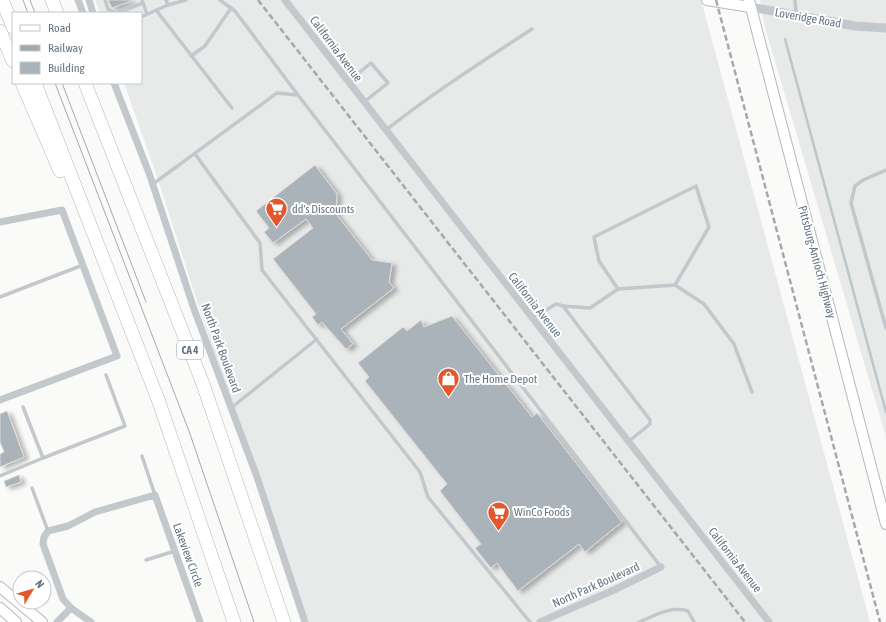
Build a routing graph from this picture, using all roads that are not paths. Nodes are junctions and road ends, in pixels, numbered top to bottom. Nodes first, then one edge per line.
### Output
1 (2, 0) edge
2 (52, 0) edge
3 (78, 0) edge
4 (89, 0) edge
5 (105, 0) edge
6 (166, 0) edge
7 (186, 0) edge
8 (220, 0) edge
9 (285, 0) edge
10 (707, 0) edge
11 (794, 0) edge
12 (143, 1) edge
13 (749, 4) edge
14 (168, 5) junction
15 (231, 8) junction
16 (156, 10) junction
17 (57, 12) edge
18 (83, 12) edge
19 (93, 12) edge
20 (114, 12) edge
21 (118, 12) edge
22 (147, 14) junction
23 (796, 15) junction
24 (142, 16) edge
25 (12, 25) edge
26 (886, 28) edge
27 (532, 29) dead end
28 (0, 31) edge
29 (191, 56) junction
30 (12, 59) edge
31 (348, 82) junction
32 (22, 84) edge
33 (35, 84) edge
34 (85, 84) edge
35 (114, 84) edge
36 (298, 95) junction
37 (364, 102) junction
38 (232, 108) dead end
39 (385, 131) junction
40 (195, 154) junction
41 (886, 170) edge
42 (153, 184) junction
43 (87, 216) junction
44 (0, 222) edge
45 (83, 265) junction
46 (675, 284) junction
47 (618, 289) junction
48 (0, 297) edge
49 (563, 306) junction
50 (532, 318) junction
51 (886, 328) edge
52 (317, 339) junction
53 (106, 375) dead end
54 (752, 392) dead end
55 (0, 400) edge
56 (23, 407) dead end
57 (231, 408) junction
58 (628, 442) junction
59 (142, 456) dead end
60 (43, 458) junction
61 (0, 476) edge
62 (32, 488) dead end
63 (155, 495) junction
64 (886, 524) edge
65 (48, 531) junction
66 (175, 551) junction
67 (146, 560) dead end
68 (661, 567) joint
69 (0, 587) edge
70 (0, 608) edge
71 (71, 608) junction
72 (16, 622) edge
73 (42, 622) edge
74 (57, 622) edge
75 (91, 622) edge
76 (200, 622) edge
77 (234, 622) edge
78 (284, 622) edge
79 (305, 622) edge
80 (530, 622) edge
81 (540, 622) edge
82 (639, 622) edge
83 (694, 622) edge
84 (769, 622) edge

1 - 25 highway
2 - 17 highway
3 - 18 street
4 - 19 street
5 - 20 lane
6 - 14 lane
7 - 14 lane
8 - 15 lane
9 - 31 street, California Avenue
10 - 13 main road, Loveridge Road
11 - 23 lane
12 - 21 lane
12 - 22 lane
13 - 23 street, Loveridge Road
13 - 64 main road, Pittsburg-Antioch Highway
14 - 16 lane
15 - 29 lane
15 - 36 lane
16 - 22 lane
16 - 29 lane
22 - 24 lane
23 - 26 street, Loveridge Road
27 - 39 lane
28 - 30 highway
29 - 38 lane
31 - 37 street, California Avenue
31 - 37 lane
32 - 43 highway
33 - 43 highway
34 - 78 highway, CA 4
35 - 42 street, North Park Boulevard
36 - 40 lane
36 - 68 lane
37 - 39 street, California Avenue
39 - 50 street, California Avenue
40 - 42 lane
40 - 52 lane
41 - 51 lane
42 - 57 street, North Park Boulevard
43 - 77 highway
44 - 45 street
45 - 48 lane
45 - 55 street
46 - 47 lane
46 - 47 lane
46 - 54 lane
47 - 49 lane
49 - 50 lane
49 - 58 lane
50 - 58 street, California Avenue
52 - 57 lane
52 - 80 lane
53 - 60 lane
56 - 60 lane
57 - 79 street, North Park Boulevard
58 - 84 street, California Avenue
59 - 63 lane, Lakeview Circle
60 - 61 lane
62 - 65 lane
63 - 65 street
63 - 66 street, Lakeview Circle
65 - 71 street
66 - 67 lane
66 - 76 street, Lakeview Circle
68 - 81 street, North Park Boulevard
69 - 73 main road
70 - 72 main road
71 - 74 street
71 - 75 street
82 - 83 lane

